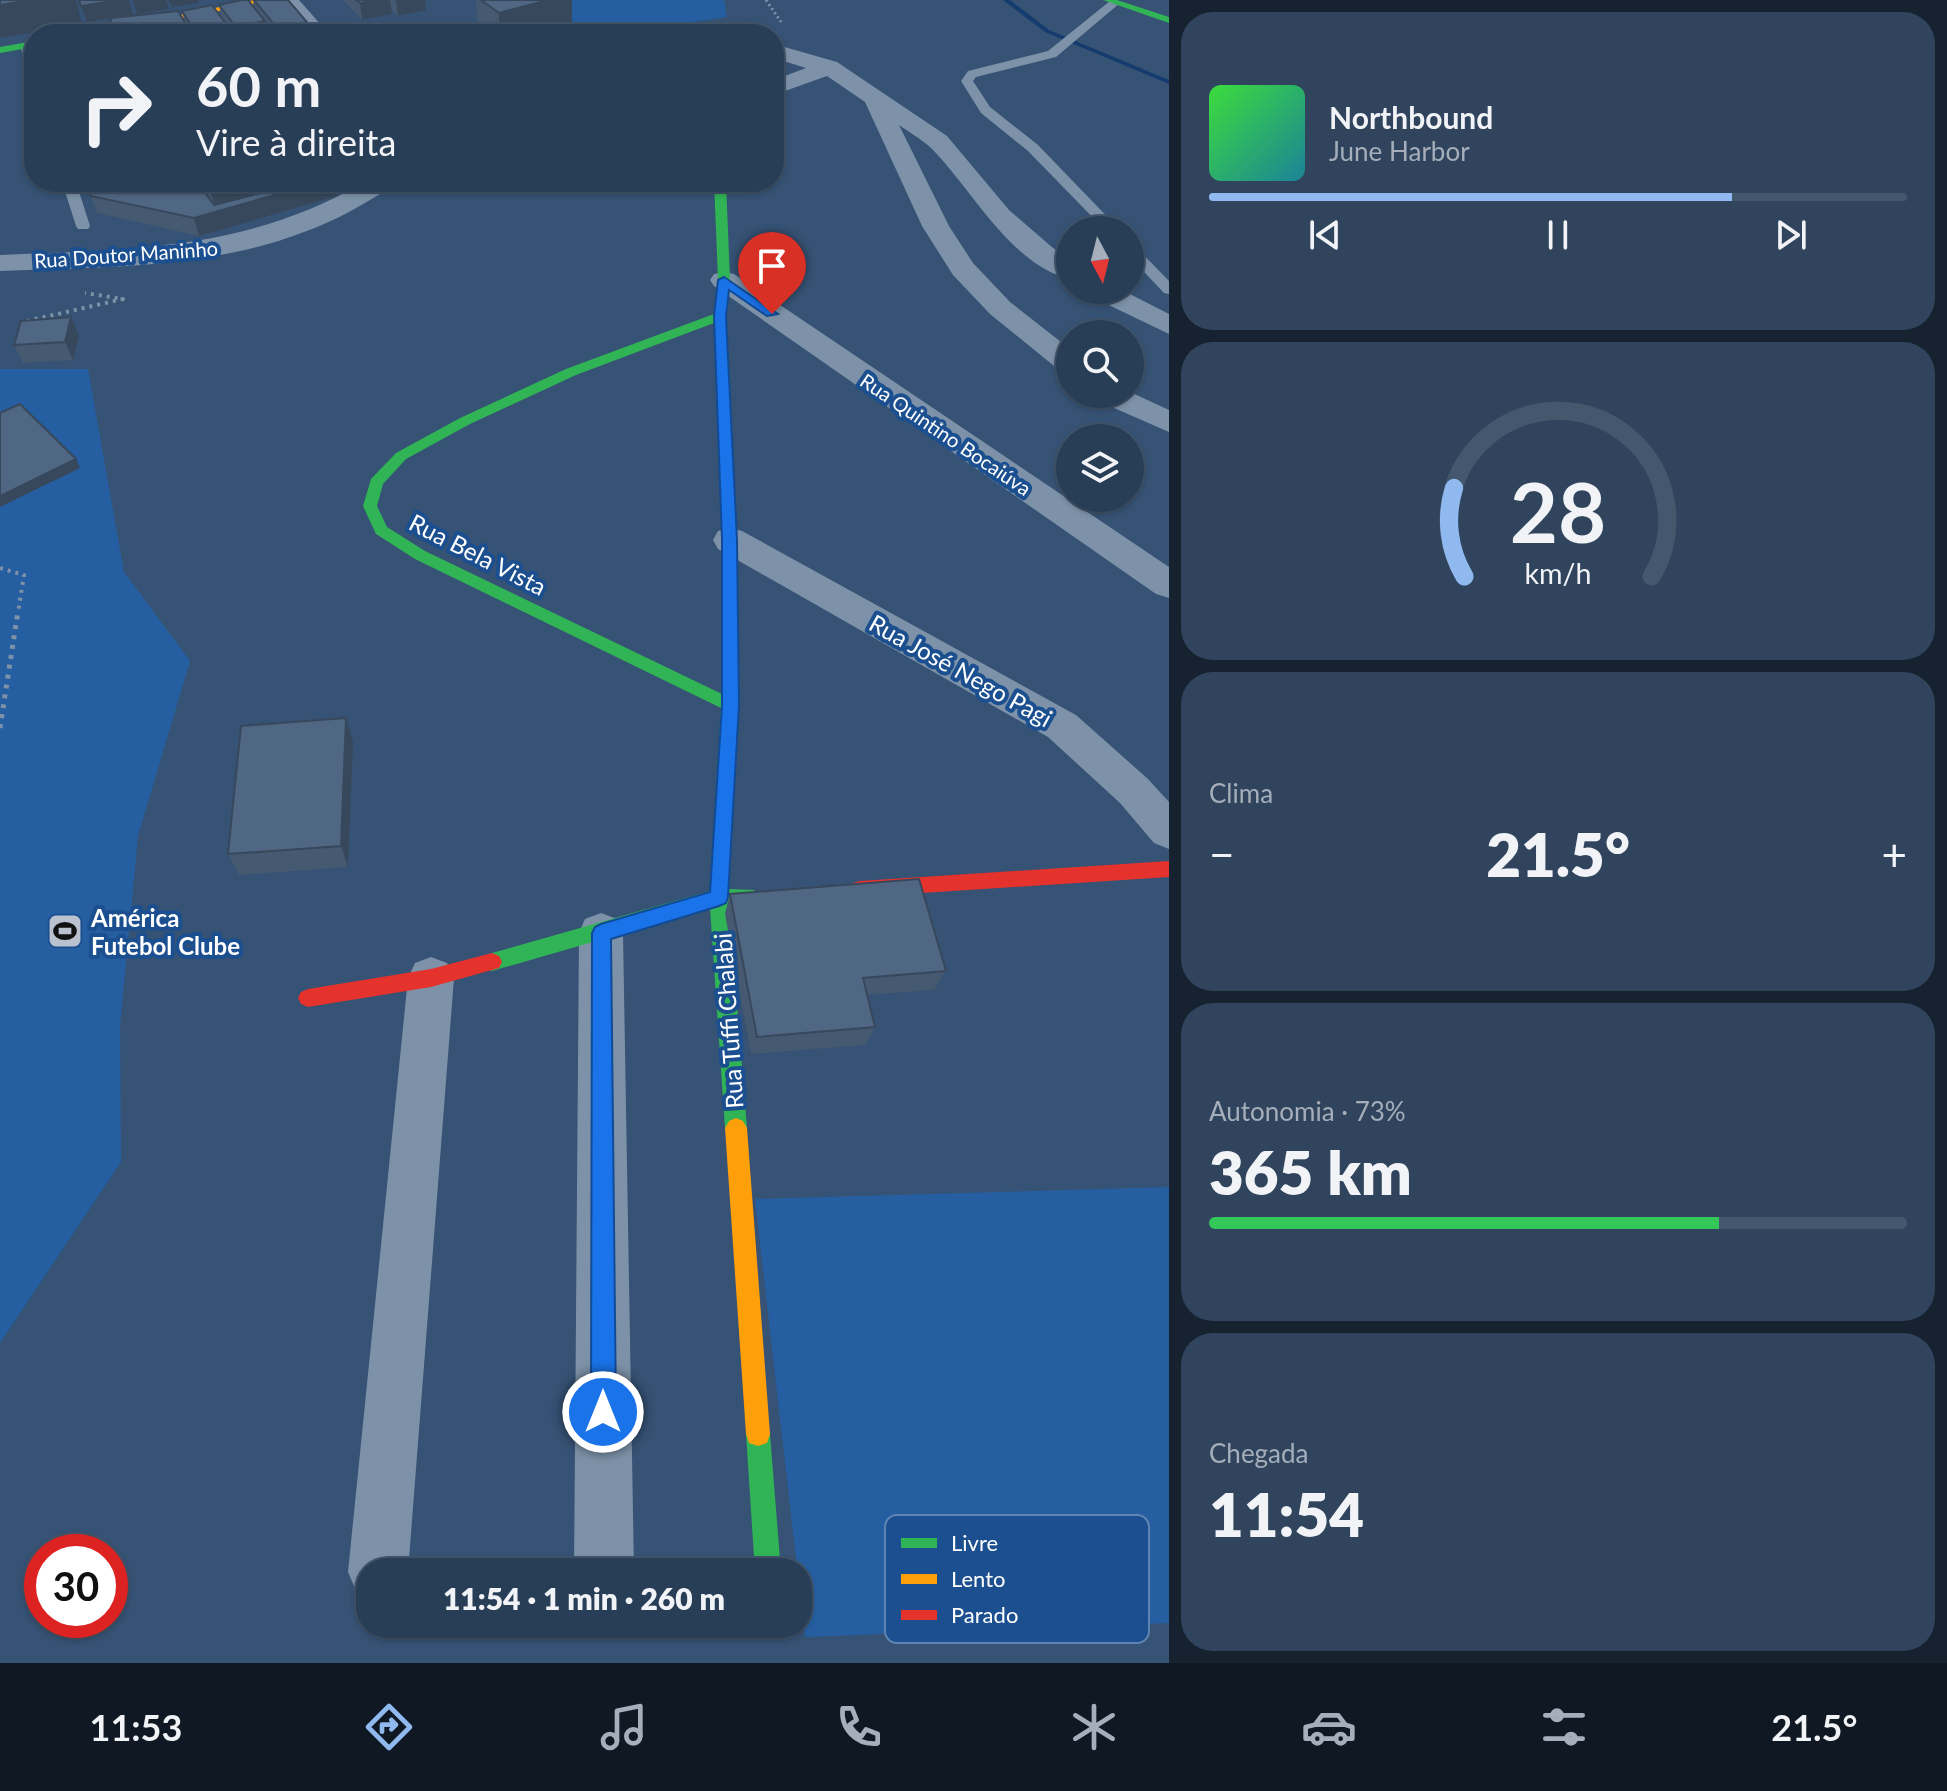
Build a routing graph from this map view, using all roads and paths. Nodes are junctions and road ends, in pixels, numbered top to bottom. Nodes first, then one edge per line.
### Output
1 (270, 0) edge
2 (293, 0) edge
3 (1111, 2) edge
4 (1169, 20) edge
5 (142, 24) edge
6 (314, 24) edge
7 (24, 46) edge
8 (0, 50) edge
9 (784, 54) edge
10 (829, 67) junction
11 (784, 84) edge
12 (876, 98) junction
13 (72, 192) edge
14 (368, 192) edge
15 (720, 192) edge
16 (1100, 216) edge
17 (83, 226) dead end
18 (1056, 262) edge
19 (0, 263) edge
20 (1144, 264) edge
21 (724, 280) junction
22 (1169, 290) edge
23 (84, 293) dead end
24 (1128, 304) edge
25 (720, 316) junction
26 (23, 322) edge
27 (1169, 325) edge
28 (1056, 353) edge
29 (1139, 408) edge
30 (1169, 422) edge
31 (730, 540) junction
32 (0, 568) edge
33 (1169, 585) edge
34 (730, 705) junction
35 (0, 728) edge
36 (1169, 831) edge
37 (1169, 869) edge
38 (843, 890) edge
39 (766, 895) edge
40 (719, 897) junction
41 (601, 933) junction
42 (431, 978) junction
43 (308, 998) dead end
44 (379, 1558) edge
45 (604, 1558) edge
46 (767, 1558) edge

1 - 5 street
2 - 6 lane
3 - 4 street
3 - 16 lane
7 - 8 street
9 - 10 street
10 - 11 street
10 - 12 street
12 - 18 street
12 - 28 street
13 - 17 lane
14 - 19 street, Rua Doutor Maninho
15 - 21 street, Rua Tuffi Chalabi
20 - 22 lane
21 - 25 street, Rua Tuffi Chalabi
21 - 33 street, Rua Quintino Bocaiúva
23 - 26 path
24 - 27 street
25 - 31 street, Rua Tuffi Chalabi
25 - 34 street, Rua Bela Vista
29 - 30 street
31 - 34 street, Rua Tuffi Chalabi
31 - 36 street, Rua José Nego Pagi
32 - 35 path
34 - 40 street, Rua Tuffi Chalabi
37 - 38 street
39 - 40 street
40 - 41 street
40 - 46 street, Rua Tuffi Chalabi
41 - 42 street
41 - 45 street
42 - 43 street
42 - 44 street

